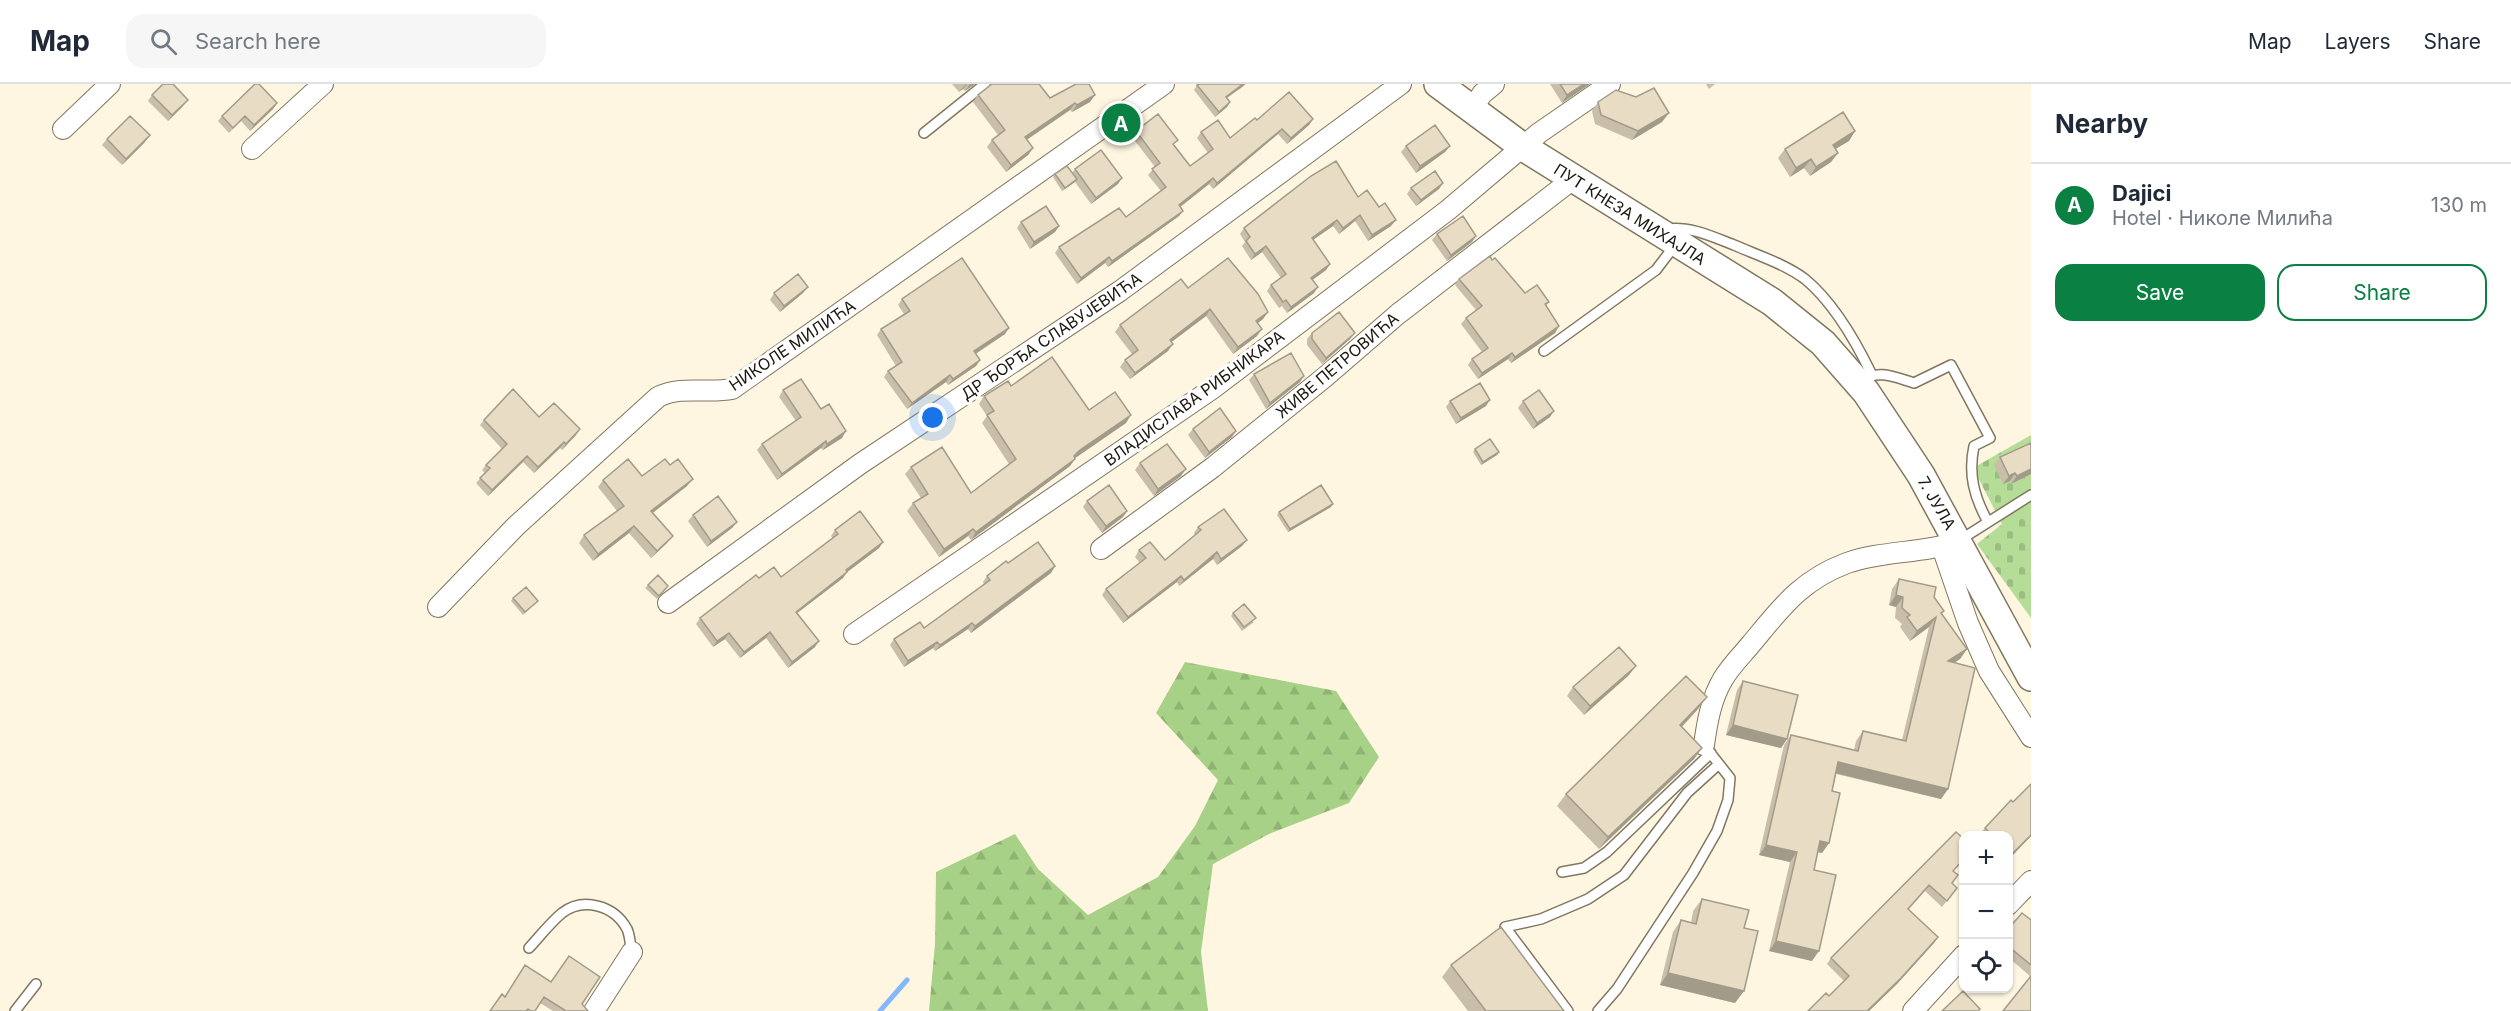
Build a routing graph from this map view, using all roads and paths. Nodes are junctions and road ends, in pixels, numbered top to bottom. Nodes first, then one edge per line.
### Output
1 (110, 84) edge
2 (323, 84) edge
3 (985, 84) edge
4 (1164, 84) edge
5 (1401, 84) edge
6 (1438, 84) edge
7 (1494, 84) edge
8 (1610, 84) edge
9 (1472, 109) junction
10 (63, 129) dead end
11 (924, 133) dead end
12 (1523, 147) junction
13 (252, 149) dead end
14 (1573, 179) junction
15 (1669, 239) junction
16 (1823, 343) joint
17 (1544, 351) dead end
18 (1864, 378) junction
19 (2031, 495) edge
20 (1988, 522) junction
21 (1950, 544) junction
22 (1101, 549) dead end
23 (668, 603) dead end
24 (438, 607) dead end
25 (854, 634) dead end
26 (2031, 677) edge
27 (2031, 737) edge
28 (1707, 749) junction
29 (1719, 764) junction
30 (1562, 872) dead end
31 (529, 948) dead end
32 (632, 952) joint
33 (1959, 960) edge
34 (36, 984) dead end
35 (15, 1011) edge
36 (594, 1011) edge
37 (1568, 1011) edge
38 (1598, 1011) edge
39 (1913, 1011) edge

1 - 10 street
2 - 13 street
3 - 11 lane
4 - 24 street, НИКОЛЕ МИЛИЋА
5 - 23 street, ДР ЂОРЂА СЛАВУЈЕВИЋА
6 - 9 main road, ПУТ КНЕЗА МИХАЈЛА
7 - 9 street
8 - 12 street, ВЛАДИСЛАВА РИБНИКАРА
9 - 12 main road, ПУТ КНЕЗА МИХАЈЛА
12 - 14 main road, ПУТ КНЕЗА МИХАЈЛА
12 - 25 street, ВЛАДИСЛАВА РИБНИКАРА
14 - 15 main road, ПУТ КНЕЗА МИХАЈЛА
14 - 22 street, ЖИВЕ ПЕТРОВИЋА
15 - 16 main road, ПУТ КНЕЗА МИХАЈЛА
15 - 17 lane
15 - 18 lane
16 - 18 main road, 7. ЈУЛА
18 - 20 lane
18 - 21 main road, 7. ЈУЛА
19 - 20 lane
20 - 21 lane
21 - 26 main road, 7. ЈУЛА
21 - 27 street
21 - 28 street
28 - 29 lane
28 - 30 lane
29 - 37 lane
29 - 38 lane
31 - 32 lane
32 - 36 street
33 - 39 street
34 - 35 lane

